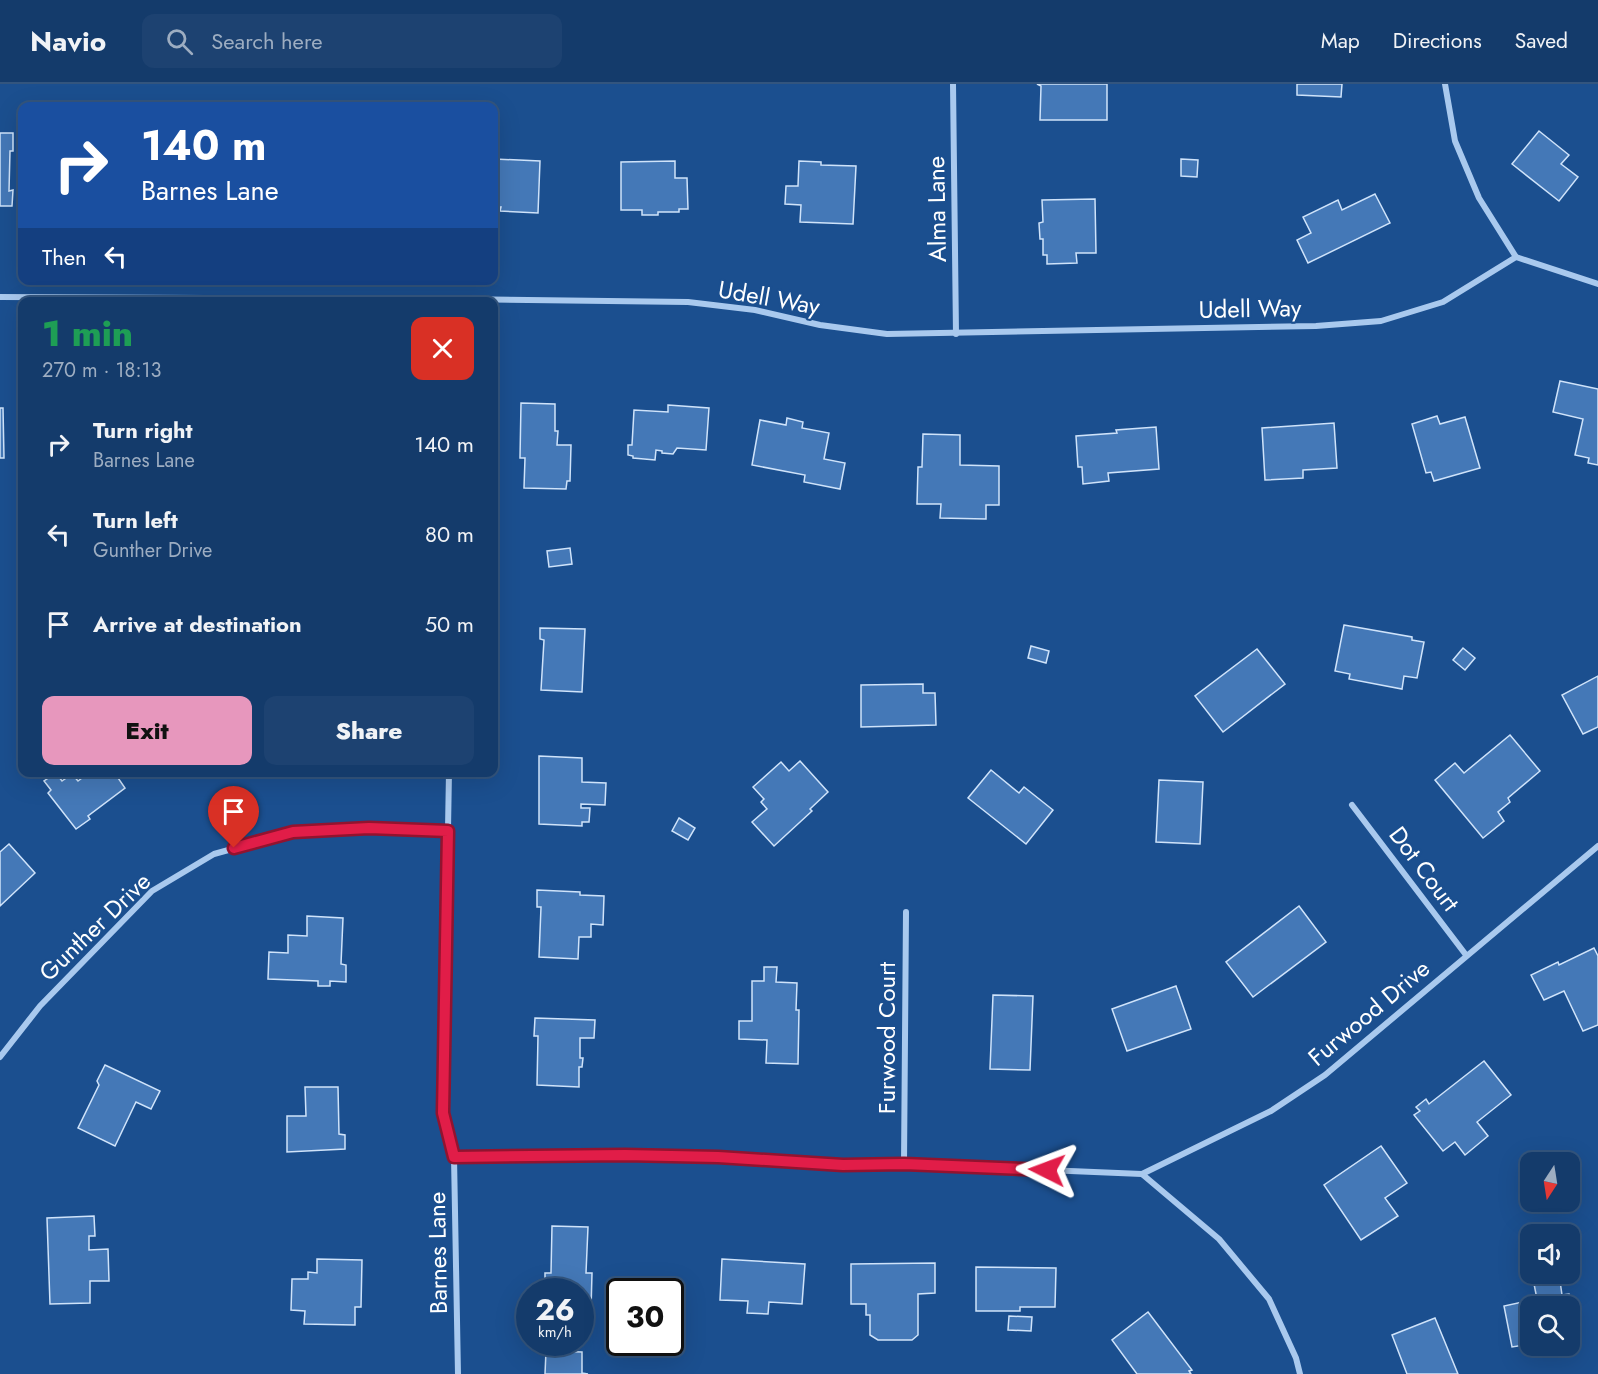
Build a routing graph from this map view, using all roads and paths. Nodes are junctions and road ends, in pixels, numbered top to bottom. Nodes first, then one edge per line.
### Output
1 (953, 84) edge
2 (1445, 84) edge
3 (1516, 257) junction
4 (1598, 284) edge
5 (0, 297) edge
6 (18, 297) edge
7 (498, 300) edge
8 (956, 334) junction
9 (449, 777) edge
10 (1352, 805) dead end
11 (448, 831) junction
12 (1598, 846) edge
13 (906, 912) dead end
14 (1466, 955) junction
15 (0, 1057) edge
16 (454, 1157) junction
17 (904, 1164) junction
18 (1142, 1174) junction
19 (458, 1374) edge
20 (1300, 1374) edge

1 - 8 street, Alma Lane
2 - 3 street
3 - 4 street
3 - 8 street, Udell Way
5 - 6 street, Udell Way
7 - 8 street, Udell Way
9 - 11 street, Barnes Lane
10 - 14 street, Dot Court
11 - 15 street, Gunther Drive
11 - 16 street, Barnes Lane
12 - 14 street, Furwood Drive
13 - 17 street, Furwood Court
14 - 18 street, Furwood Drive
16 - 17 street
16 - 19 street, Barnes Lane
17 - 18 street
18 - 20 street

